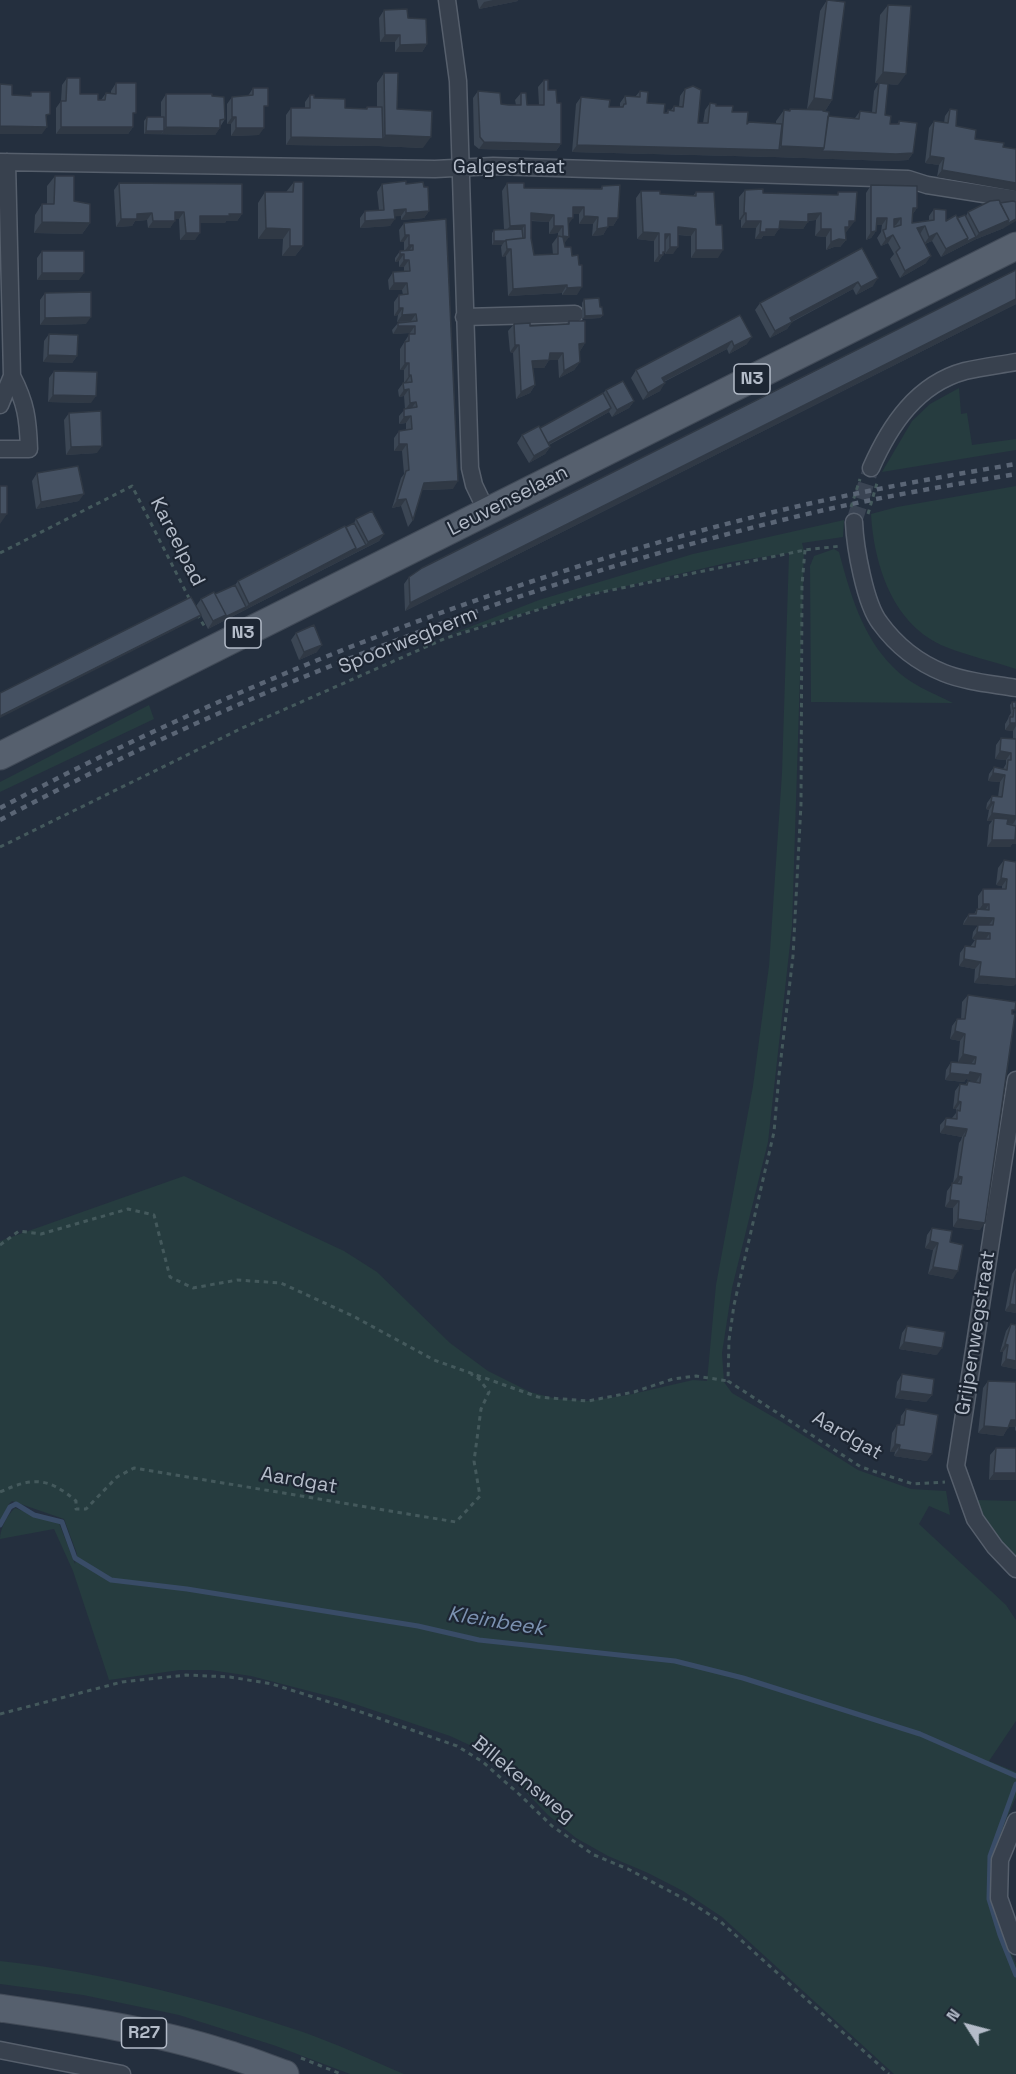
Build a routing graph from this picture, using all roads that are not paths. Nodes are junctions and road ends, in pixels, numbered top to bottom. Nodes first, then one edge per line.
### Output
1 (447, 0) edge
2 (3, 162) edge
3 (459, 168) junction
4 (1016, 199) edge
5 (1016, 246) edge
6 (575, 314) dead end
7 (464, 317) junction
8 (1016, 362) edge
9 (12, 376) junction
10 (0, 405) edge
11 (0, 449) edge
12 (870, 475) tunnel mouth
13 (487, 512) junction
14 (857, 518) tunnel mouth
15 (1016, 688) edge
16 (0, 756) edge
17 (1016, 1080) edge
18 (1016, 1569) edge
19 (1016, 1821) edge
20 (1016, 1947) edge
21 (0, 2008) edge
22 (0, 2050) edge
23 (122, 2074) edge
24 (285, 2074) edge

1 - 3 street
2 - 3 street, Galgestraat
2 - 9 street
3 - 4 street, Galgestraat
3 - 7 street
5 - 13 main road, Leuvenselaan / N3
6 - 7 street
7 - 13 street
8 - 12 street
9 - 10 street
9 - 11 street
13 - 16 main road, Leuvenselaan / N3
14 - 15 street
17 - 18 street, Grijpenwegstraat
19 - 20 street
21 - 24 main road, R27
22 - 23 street

